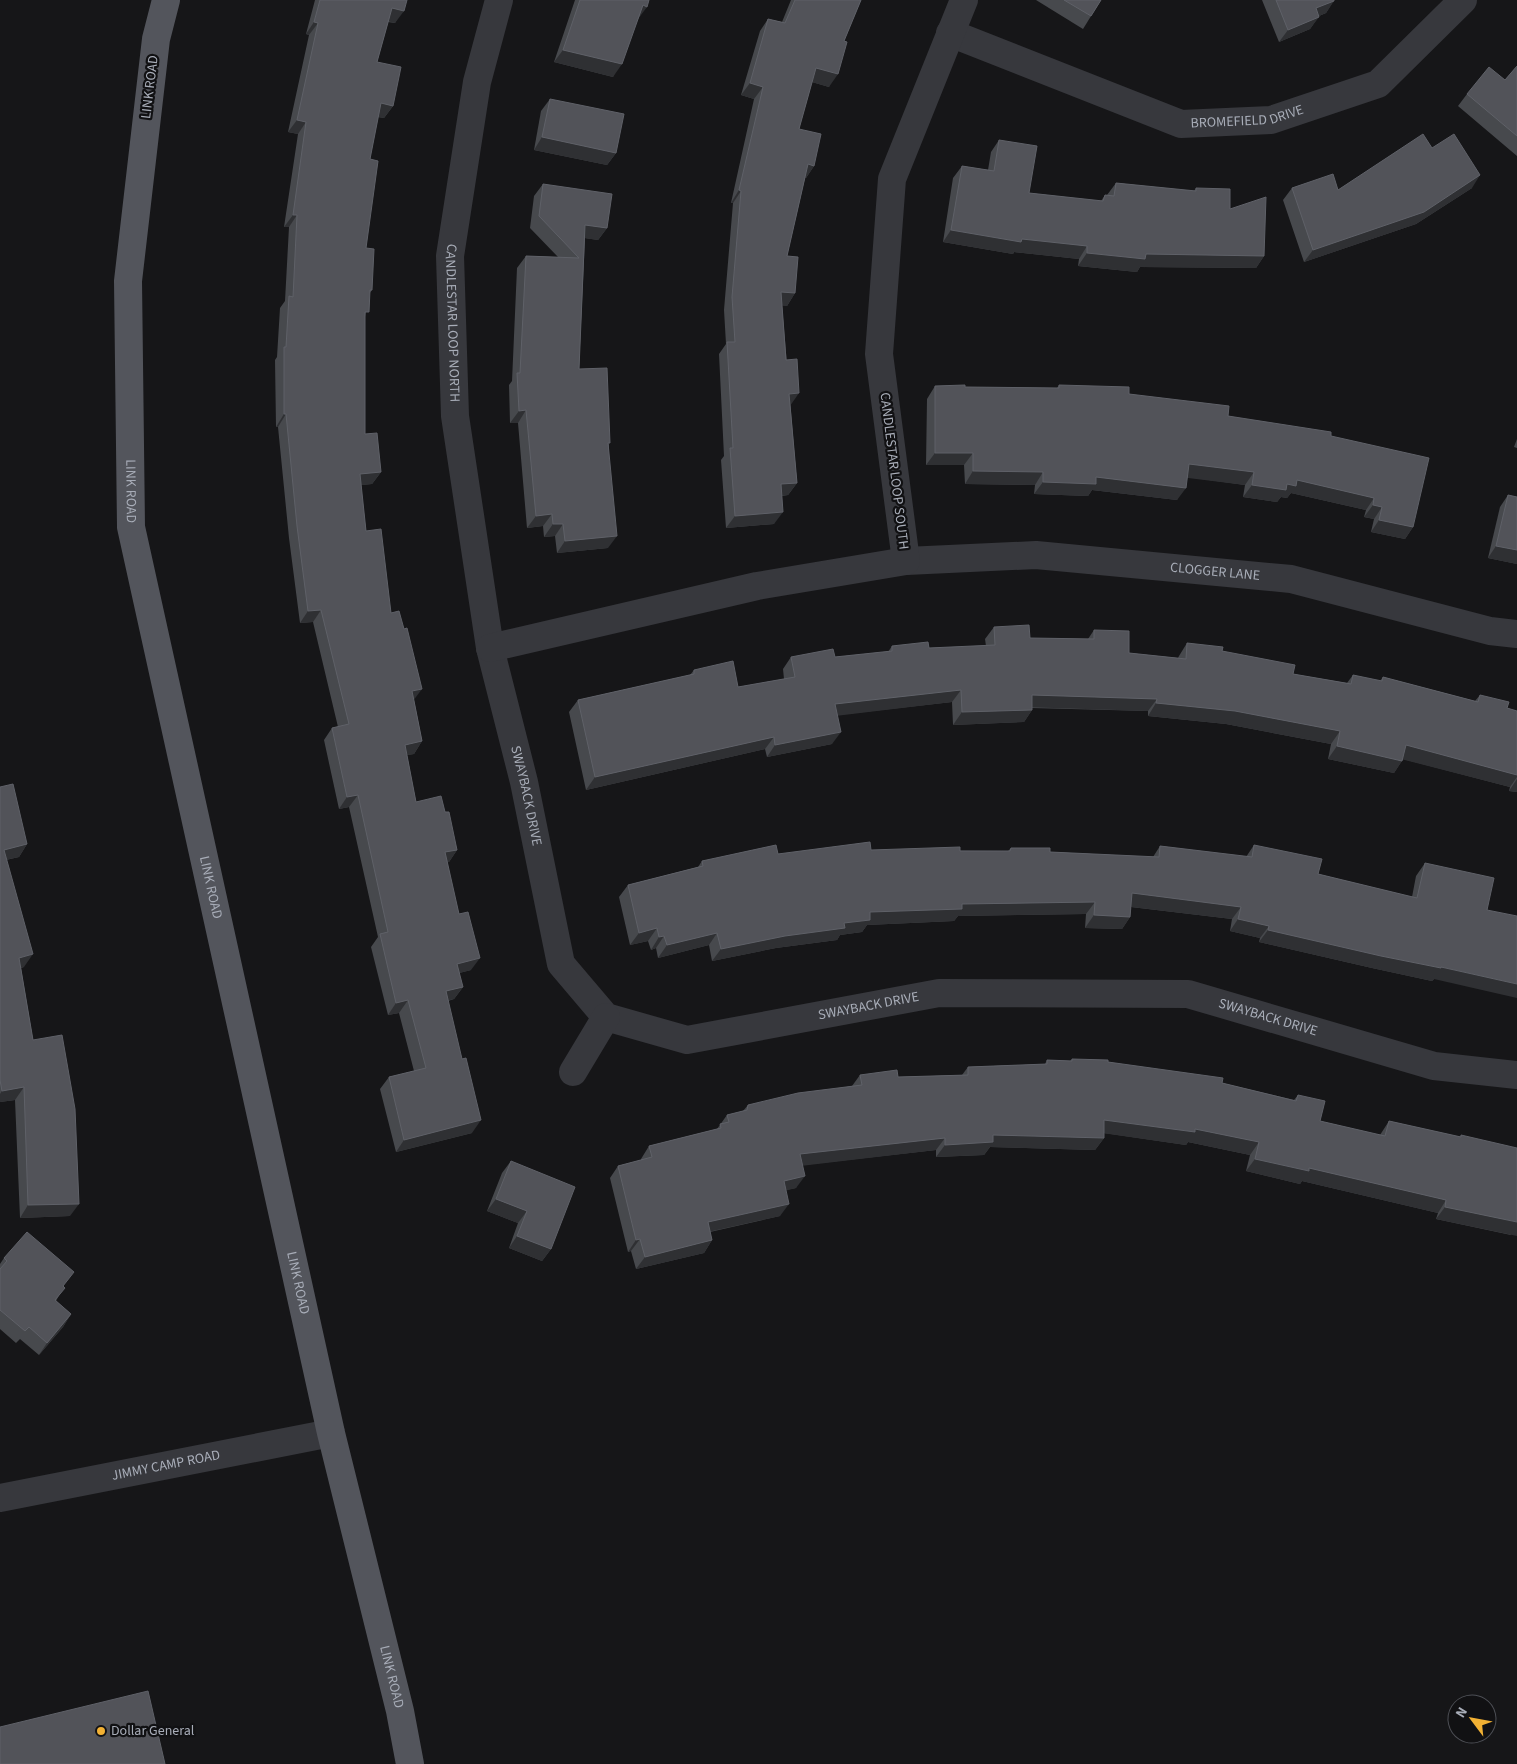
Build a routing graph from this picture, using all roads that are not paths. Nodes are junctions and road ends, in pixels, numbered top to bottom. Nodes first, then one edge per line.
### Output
1 (166, 0) edge
2 (499, 0) edge
3 (964, 0) edge
4 (1463, 0) edge
5 (950, 34) junction
6 (906, 561) junction
7 (1517, 634) edge
8 (490, 648) junction
9 (606, 1017) junction
10 (572, 1072) dead end
11 (1517, 1075) edge
12 (331, 1433) junction
13 (0, 1498) edge
14 (410, 1764) edge

1 - 12 main road, LINK ROAD
2 - 8 street, CANDLESTAR LOOP NORTH
3 - 5 street, CANDLESTAR LOOP SOUTH
4 - 5 street, BROMEFIELD DRIVE
5 - 6 street, CANDLESTAR LOOP SOUTH
6 - 7 street, CLOGGER LANE
6 - 8 street, CANDLESTAR LOOP SOUTH
8 - 9 street, SWAYBACK DRIVE
9 - 10 street
9 - 11 street, SWAYBACK DRIVE
12 - 13 street, JIMMY CAMP ROAD
12 - 14 main road, LINK ROAD

